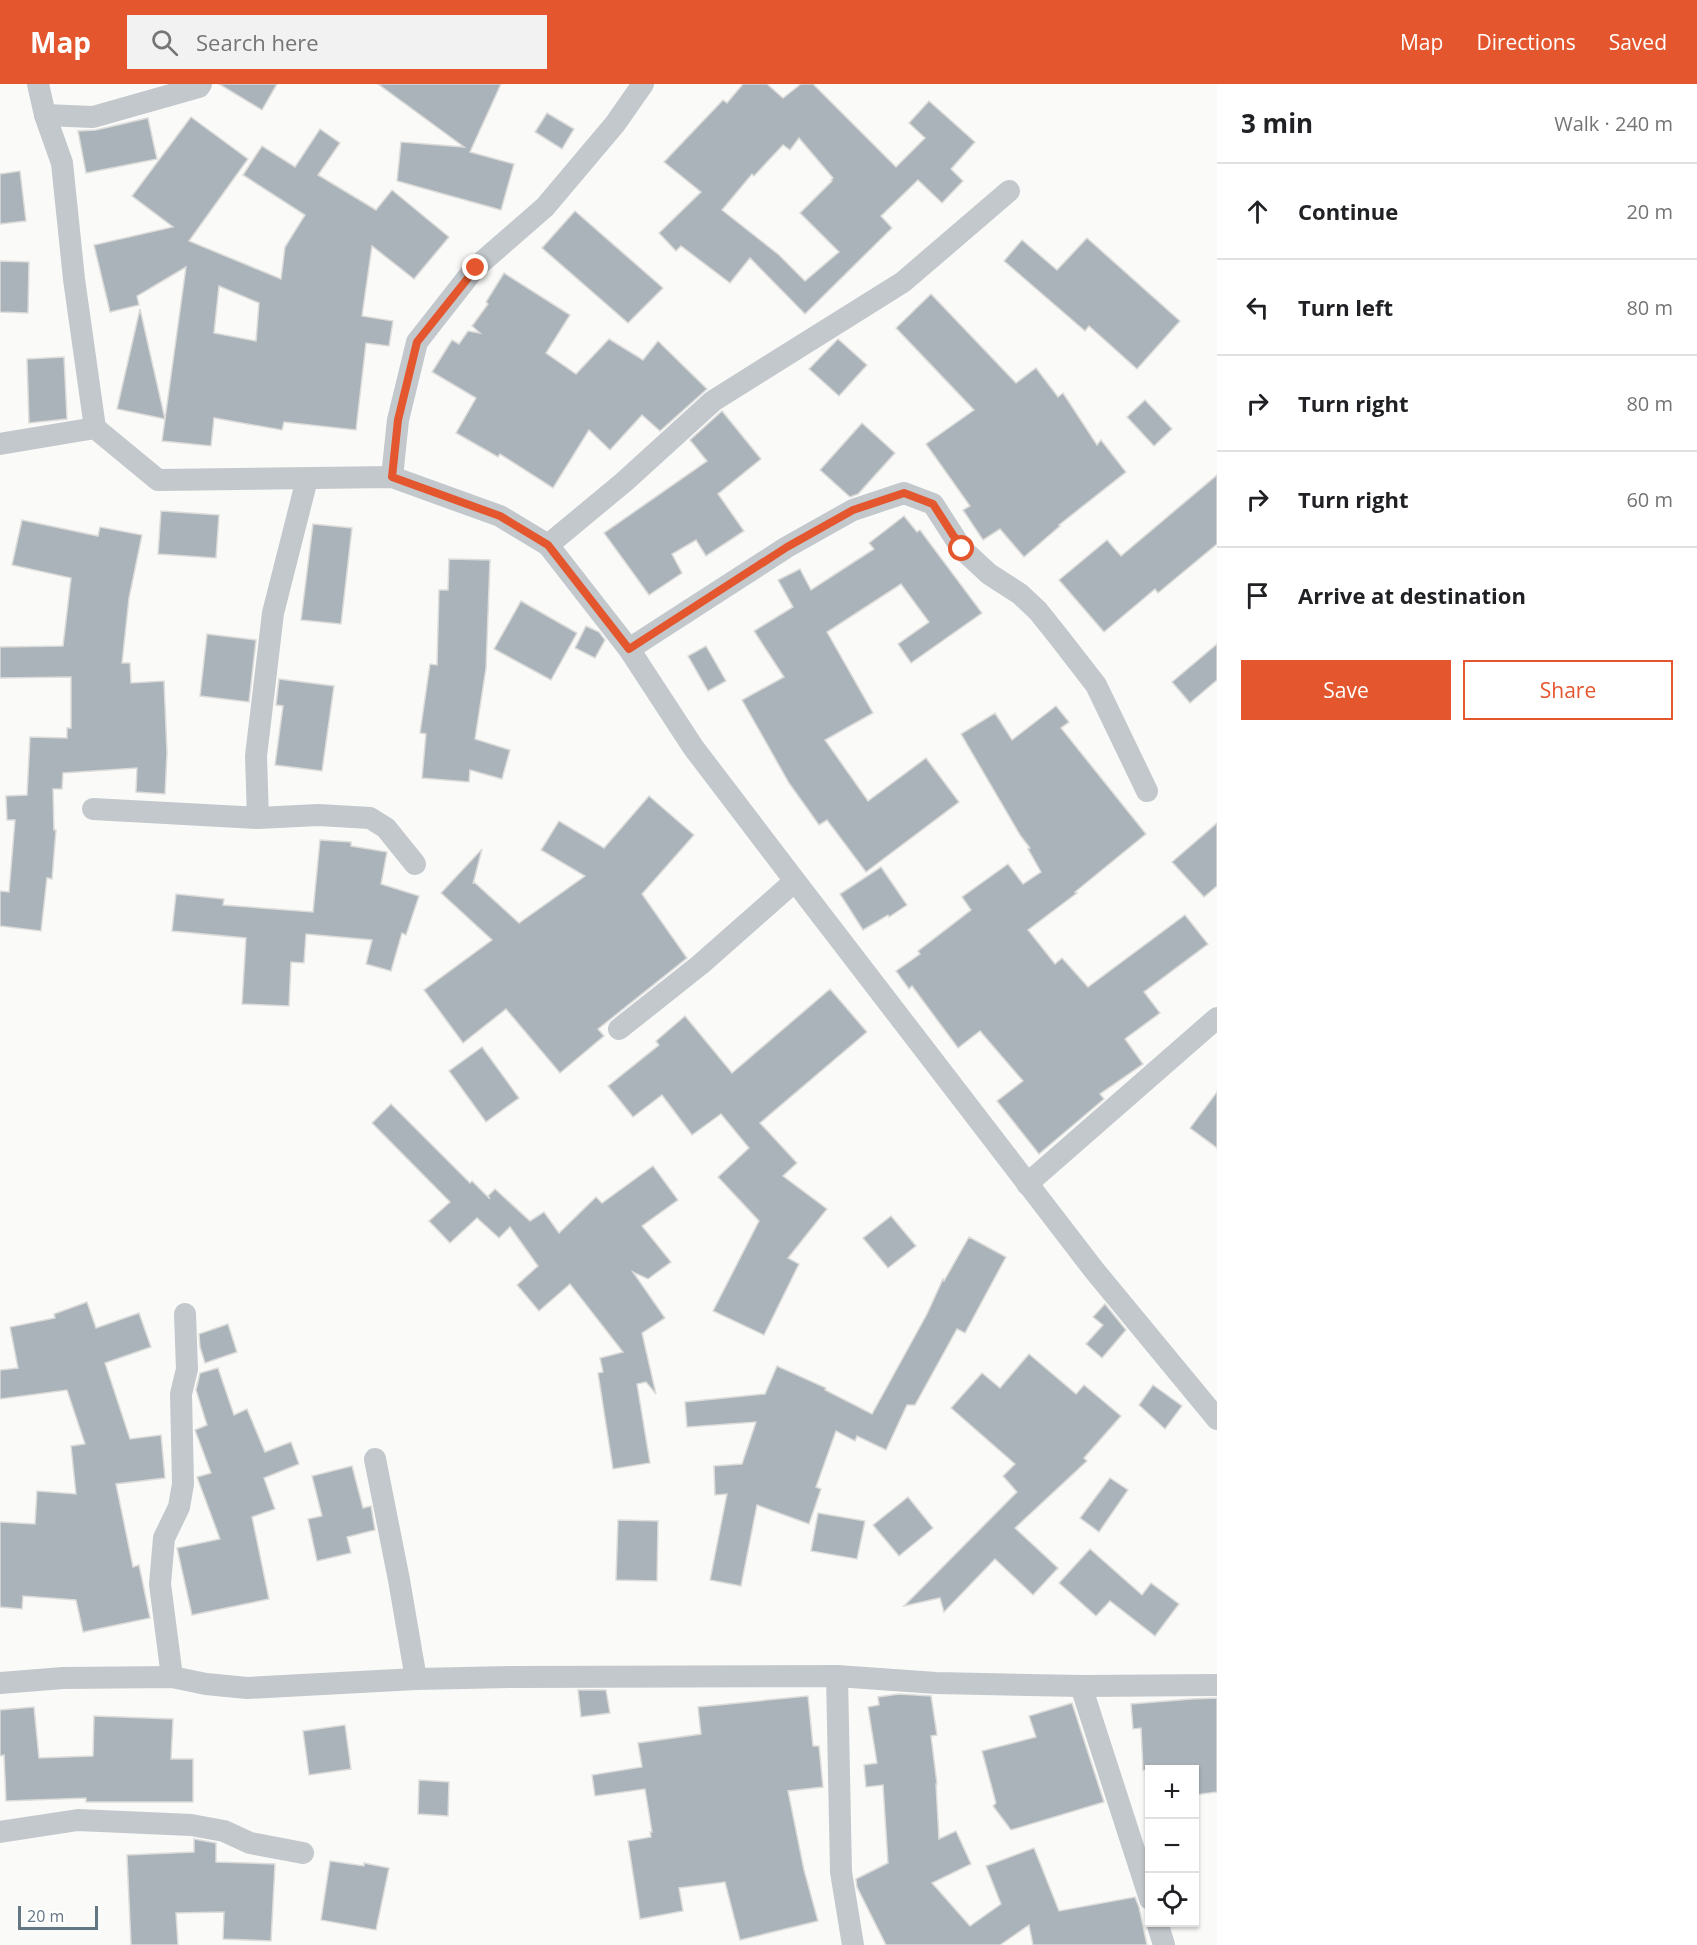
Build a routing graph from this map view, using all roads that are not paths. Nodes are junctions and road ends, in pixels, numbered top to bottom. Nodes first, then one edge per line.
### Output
1 (38, 84) edge
2 (201, 84) edge
3 (643, 84) edge
4 (45, 115) junction
5 (1009, 191) dead end
6 (95, 428) junction
7 (0, 444) edge
8 (392, 477) junction
9 (307, 479) junction
10 (548, 545) junction
11 (629, 649) junction
12 (1147, 791) dead end
13 (93, 809) dead end
14 (258, 818) junction
15 (415, 864) dead end
16 (795, 881) junction
17 (1217, 1018) edge
18 (619, 1029) dead end
19 (1027, 1184) junction
20 (185, 1314) dead end
21 (1217, 1419) edge
22 (375, 1459) dead end
23 (837, 1676) junction
24 (172, 1677) junction
25 (416, 1679) junction
26 (0, 1683) edge
27 (1217, 1685) edge
28 (1081, 1686) junction
29 (0, 1832) edge
30 (303, 1853) dead end
31 (1145, 1886) edge
32 (1158, 1927) edge
33 (853, 1945) edge
34 (1164, 1945) edge

1 - 4 street
2 - 4 street
3 - 8 street
4 - 6 street
5 - 10 street
6 - 7 street
6 - 9 street
8 - 9 street
8 - 10 street
9 - 14 street
10 - 11 street
11 - 12 street
11 - 16 street
13 - 14 street
14 - 15 street
16 - 18 street
16 - 19 street
17 - 19 street
19 - 21 street
20 - 24 street
22 - 25 street
23 - 25 street
23 - 28 street
23 - 33 street
24 - 25 street
24 - 26 street
27 - 28 street
28 - 31 street
29 - 30 street
32 - 34 street

